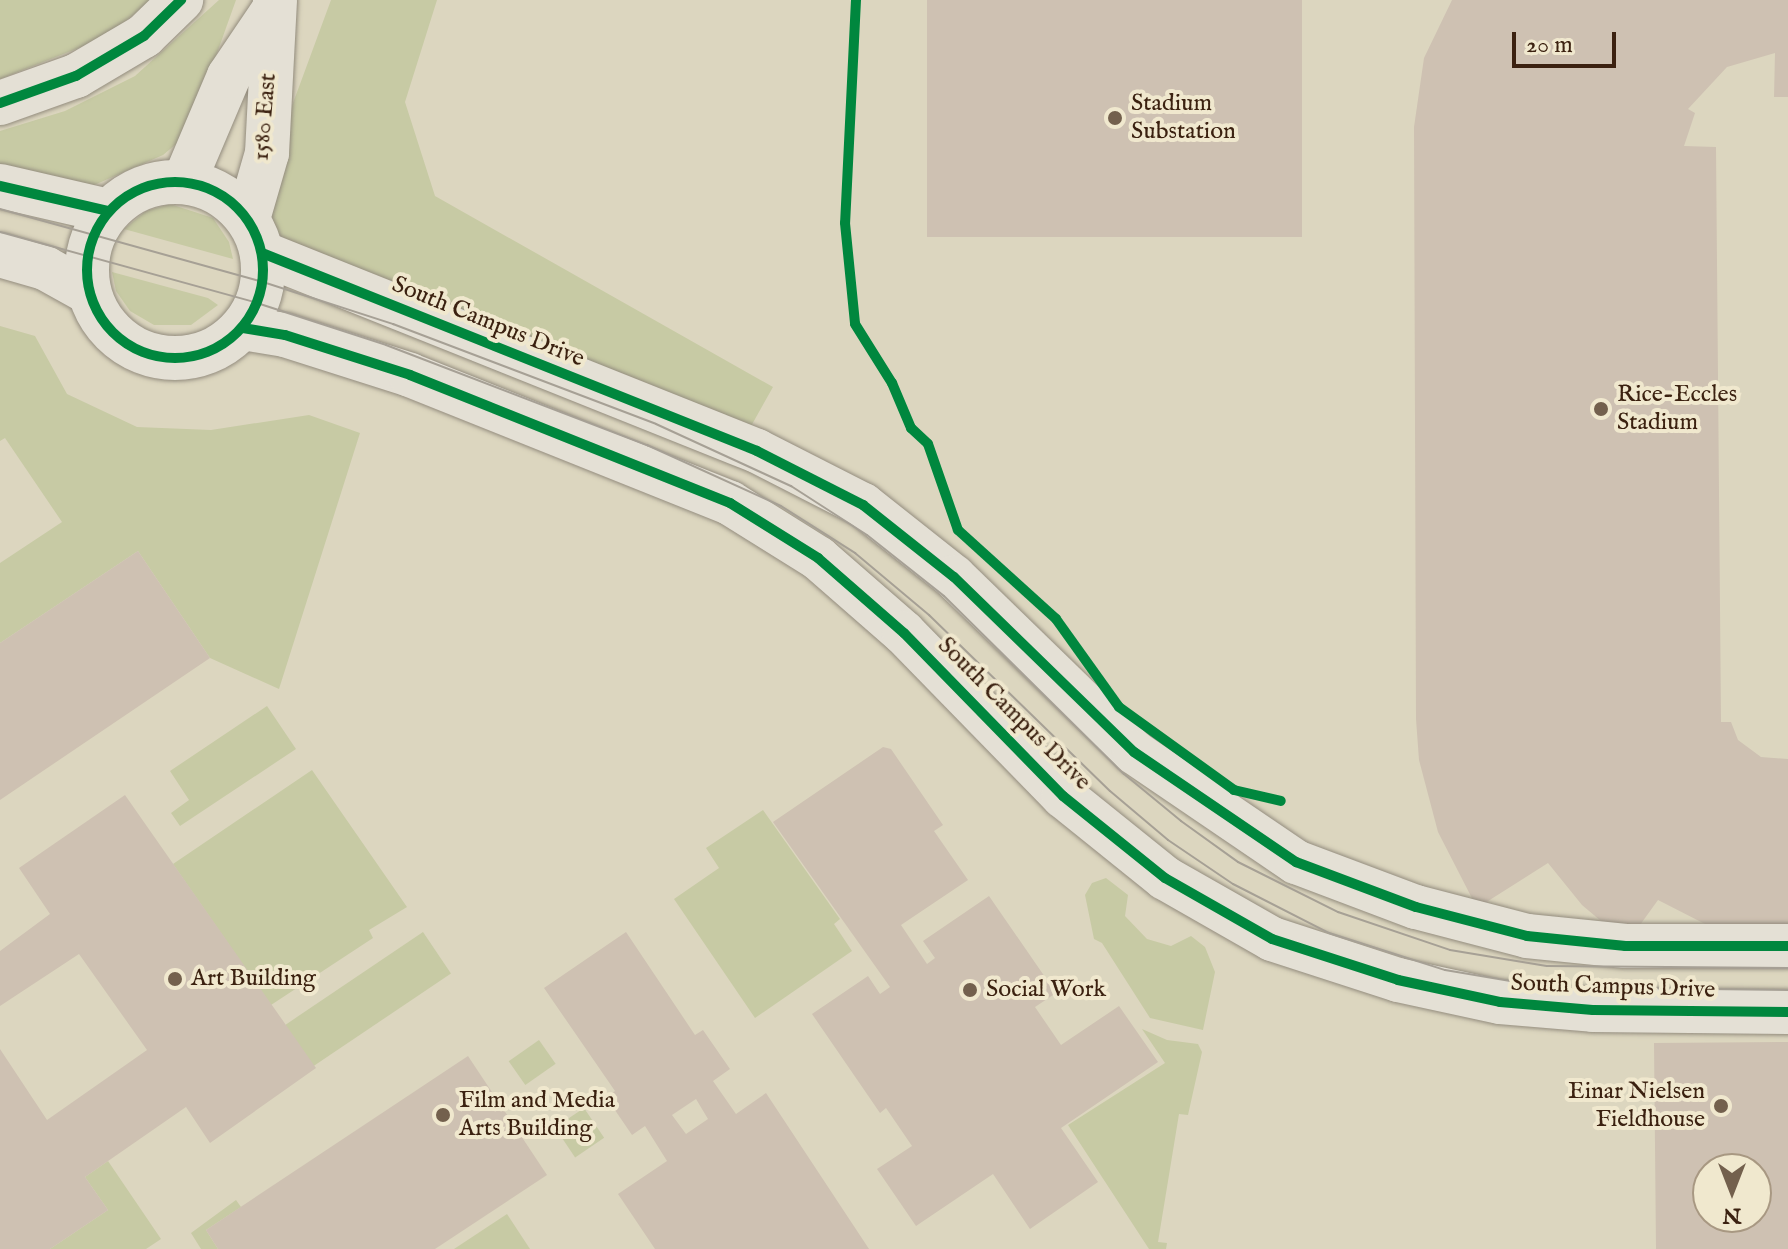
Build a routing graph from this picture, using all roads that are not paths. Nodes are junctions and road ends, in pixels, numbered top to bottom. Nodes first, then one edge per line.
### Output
1 (181, 0) edge
2 (273, 7) edge
3 (0, 103) edge
4 (184, 182) junction
5 (0, 186) edge
6 (108, 211) junction
7 (255, 236) junction
8 (0, 255) edge
9 (88, 292) junction
10 (243, 328) junction
11 (1788, 946) edge
12 (1788, 1012) edge

1 - 3 street
2 - 4 street, 1580 East
2 - 7 street, 1580 East
4 - 6 street
4 - 7 street
5 - 6 street
6 - 9 street
7 - 10 street
7 - 11 street, South Campus Drive
8 - 9 street
9 - 10 street
10 - 12 street, South Campus Drive

